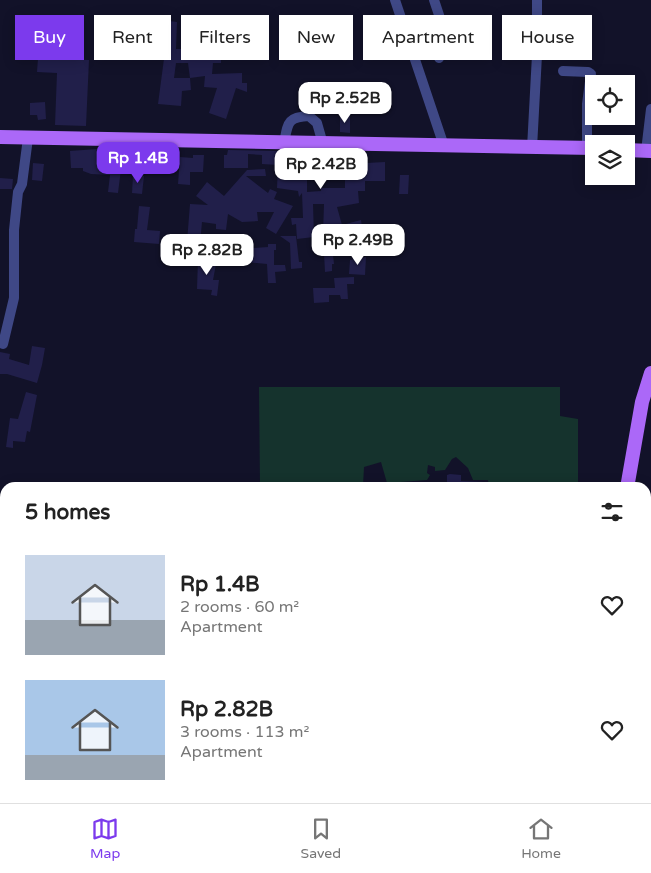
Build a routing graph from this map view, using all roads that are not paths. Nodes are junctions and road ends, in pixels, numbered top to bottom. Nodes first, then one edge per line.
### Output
1 (395, 0) edge
2 (434, 0) edge
3 (537, 0) edge
4 (439, 15) edge
5 (563, 72) dead end
6 (651, 109) edge
7 (589, 135) edge
8 (0, 137) edge
9 (28, 138) junction
10 (284, 143) junction
11 (323, 144) junction
12 (444, 146) junction
13 (532, 148) junction
14 (585, 148) edge
15 (635, 150) edge
16 (648, 151) edge
17 (3, 344) dead end
18 (651, 373) edge
19 (628, 482) edge

1 - 12 street
2 - 4 street
3 - 13 street
5 - 7 street
6 - 16 street
8 - 9 main road
9 - 10 main road
9 - 17 street
10 - 11 main road
10 - 11 street
11 - 12 main road
12 - 13 main road
13 - 14 main road
15 - 16 main road
18 - 19 main road

